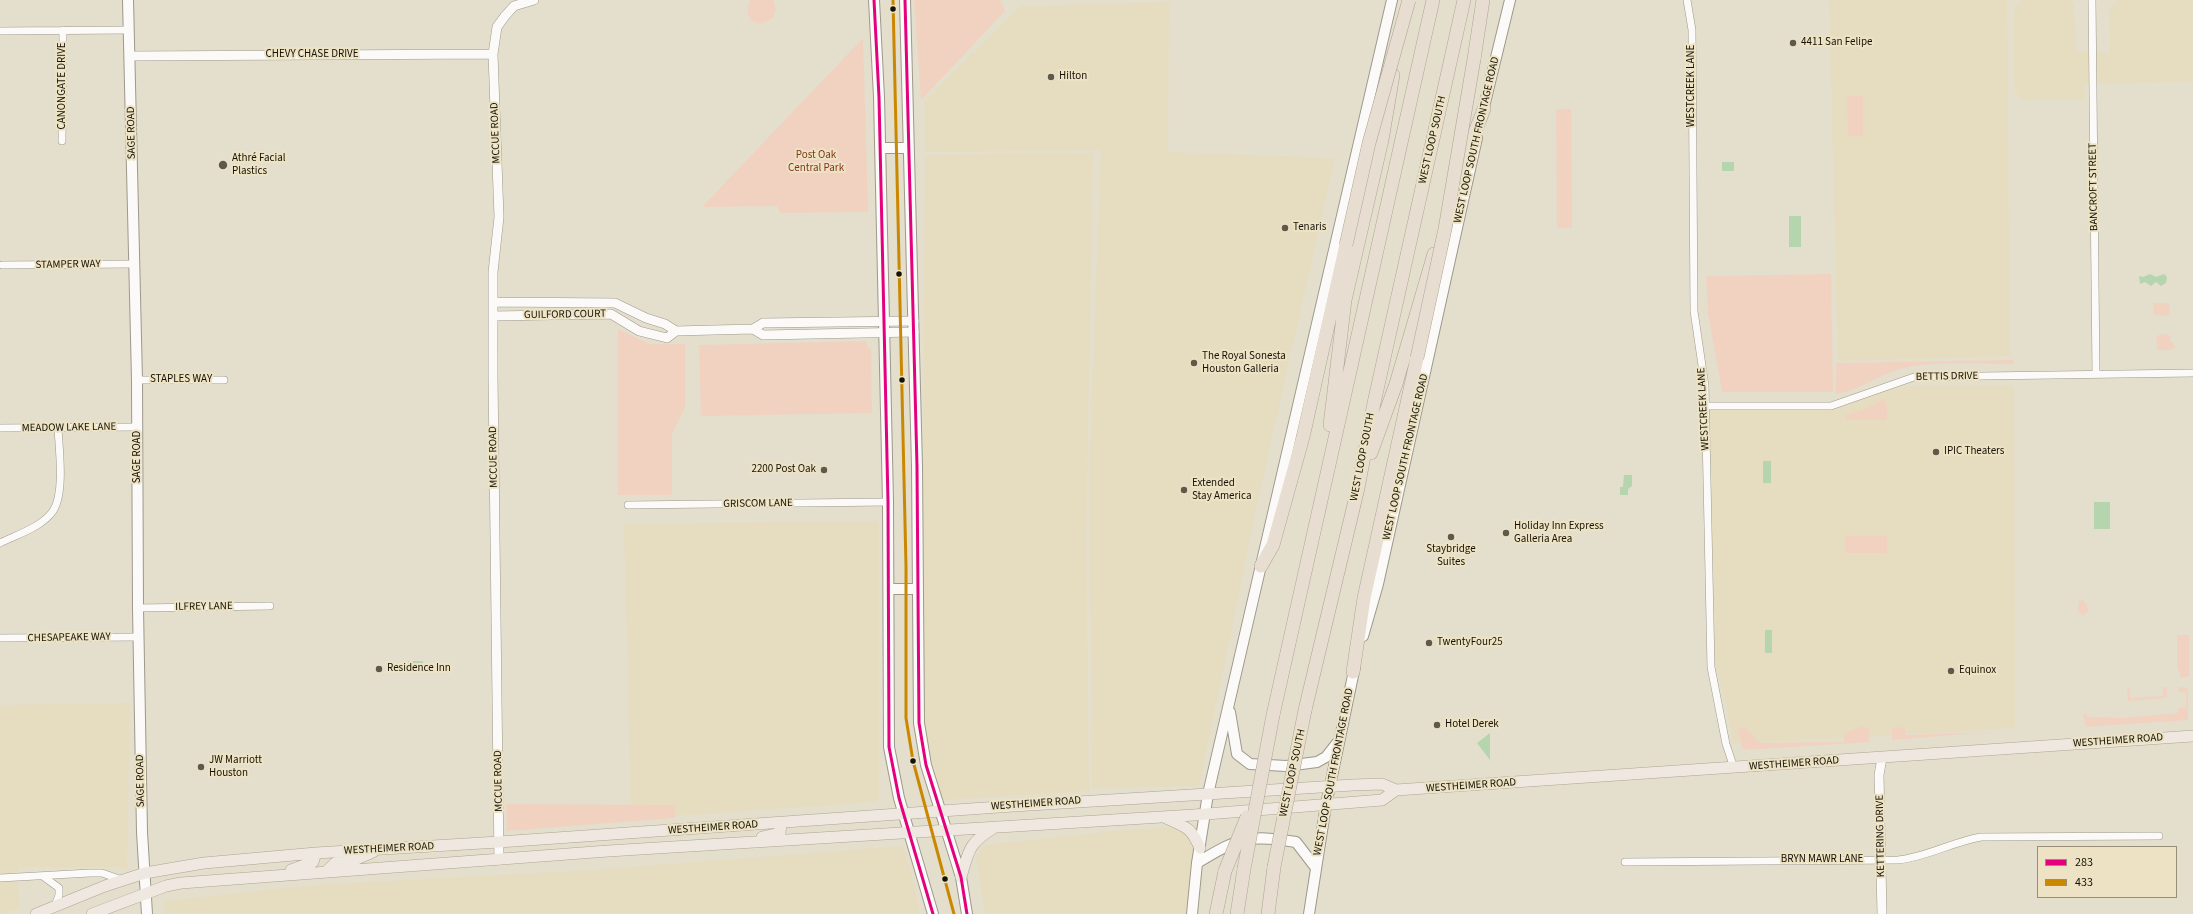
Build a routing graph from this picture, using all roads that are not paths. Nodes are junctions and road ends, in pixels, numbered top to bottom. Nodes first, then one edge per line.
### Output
1 (128, 0) edge
2 (534, 0) edge
3 (874, 0) edge
4 (905, 0) edge
5 (1392, 0) edge
6 (1405, 0) edge
7 (1409, 0) edge
8 (1433, 0) edge
9 (1464, 0) edge
10 (1483, 0) edge
11 (1510, 0) edge
12 (1687, 0) edge
13 (2092, 0) edge
14 (63, 30) junction
15 (129, 30) junction
16 (0, 31) edge
17 (493, 54) junction
18 (130, 56) junction
19 (1484, 109) junction
20 (62, 142) dead end
21 (880, 148) junction
22 (909, 148) junction
23 (134, 264) junction
24 (2, 265) dead end
25 (493, 302) junction
26 (532, 302) junction
27 (532, 315) junction
28 (494, 316) junction
29 (882, 320) junction
30 (914, 321) junction
31 (753, 328) junction
32 (676, 331) junction
33 (914, 332) junction
34 (883, 334) junction
35 (2096, 373) junction
36 (2193, 373) edge
37 (137, 380) junction
38 (224, 380) dead end
39 (1705, 406) junction
40 (137, 427) junction
41 (0, 428) edge
42 (58, 428) junction
43 (1358, 488) junction
44 (1321, 496) junction
45 (888, 502) junction
46 (628, 505) dead end
47 (0, 543) edge
48 (1261, 566) junction
49 (889, 589) junction
50 (917, 589) junction
51 (270, 606) dead end
52 (138, 608) junction
53 (139, 637) junction
54 (0, 638) edge
55 (1353, 672) junction
56 (1229, 706) junction
57 (2193, 736) edge
58 (1340, 738) junction
59 (1882, 758) junction
60 (1734, 768) junction
61 (1330, 786) junction
62 (1396, 790) junction
63 (1257, 792) junction
64 (1208, 794) junction
65 (1326, 805) junction
66 (940, 812) junction
67 (905, 814) junction
68 (1204, 815) junction
69 (1163, 817) junction
70 (781, 823) junction
71 (994, 828) junction
72 (660, 831) junction
73 (946, 831) junction
74 (910, 834) junction
75 (2159, 836) dead end
76 (499, 842) junction
77 (732, 844) junction
78 (1200, 848) junction
79 (381, 849) junction
80 (608, 851) junction
81 (316, 853) junction
82 (499, 860) junction
83 (1882, 860) junction
84 (1626, 862) dead end
85 (1197, 864) junction
86 (1316, 868) junction
87 (327, 871) junction
88 (145, 873) junction
89 (279, 875) junction
90 (44, 877) junction
91 (961, 877) junction
92 (0, 878) edge
93 (124, 880) junction
94 (146, 893) junction
95 (55, 906) junction
96 (36, 914) edge
97 (92, 914) edge
98 (147, 914) edge
99 (933, 914) edge
100 (967, 914) edge
101 (1192, 914) edge
102 (1216, 914) edge
103 (1237, 914) edge
104 (1268, 914) edge
105 (1309, 914) edge
106 (1882, 914) edge

1 - 15 main road, SAGE ROAD
2 - 17 street, MCCUE ROAD
3 - 21 main road
4 - 22 main road
5 - 48 main road
6 - 44 highway
7 - 48 highway, bridge
8 - 44 highway
9 - 43 highway, WEST LOOP SOUTH
10 - 55 highway, bridge
11 - 19 main road, WEST LOOP SOUTH FRONTAGE ROAD
12 - 39 street, WESTCREEK LANE
13 - 35 street, BANCROFT STREET
14 - 15 street
14 - 16 street
14 - 20 street, CANONGATE DRIVE
15 - 18 main road, SAGE ROAD
17 - 18 street, CHEVY CHASE DRIVE
17 - 25 street, MCCUE ROAD
18 - 23 main road, SAGE ROAD
19 - 43 highway
19 - 55 main road, WEST LOOP SOUTH FRONTAGE ROAD
21 - 22 main road
21 - 29 main road
22 - 30 main road
23 - 24 street, STAMPER WAY
23 - 37 main road, SAGE ROAD
25 - 26 street, GUILFORD COURT
25 - 28 street, MCCUE ROAD
26 - 27 street
26 - 32 street, GUILFORD COURT
27 - 28 street, GUILFORD COURT
27 - 32 street, GUILFORD COURT
28 - 76 street, MCCUE ROAD
29 - 30 street, GUILFORD COURT
29 - 31 street, GUILFORD COURT
29 - 34 main road
30 - 33 main road
31 - 32 street, GUILFORD COURT
31 - 34 street, GUILFORD COURT
33 - 34 street, GUILFORD COURT
33 - 50 main road
34 - 45 main road
35 - 36 street, BETTIS DRIVE
35 - 39 street, BETTIS DRIVE
37 - 38 street, STAPLES WAY
37 - 40 main road, SAGE ROAD
39 - 60 street, WESTCREEK LANE
40 - 42 street, MEADOW LAKE LANE
40 - 52 main road, SAGE ROAD
41 - 42 street, MEADOW LAKE LANE
42 - 47 street
43 - 104 highway, WEST LOOP SOUTH, bridge
44 - 63 highway, bridge
45 - 46 street, GRISCOM LANE
45 - 49 main road
48 - 56 main road
49 - 50 main road
49 - 67 main road
50 - 66 main road
51 - 52 street, ILFREY LANE
52 - 53 main road, SAGE ROAD
53 - 54 street, CHESAPEAKE WAY
53 - 88 main road, SAGE ROAD
55 - 58 main road, WEST LOOP SOUTH FRONTAGE ROAD
56 - 58 main road
56 - 64 main road
57 - 59 main road, WESTHEIMER ROAD
58 - 61 main road, WEST LOOP SOUTH FRONTAGE ROAD
59 - 60 main road, WESTHEIMER ROAD
59 - 83 street, KETTERING DRIVE
60 - 62 main road, WESTHEIMER ROAD
61 - 62 main road, WESTHEIMER ROAD
61 - 64 main road, WESTHEIMER ROAD
61 - 65 main road, WEST LOOP SOUTH FRONTAGE ROAD
62 - 65 main road, WESTHEIMER ROAD
63 - 102 highway, bridge
63 - 103 highway, bridge
64 - 66 main road, WESTHEIMER ROAD
64 - 68 main road
65 - 68 main road, WESTHEIMER ROAD
65 - 86 main road, WEST LOOP SOUTH FRONTAGE ROAD
66 - 67 main road, WESTHEIMER ROAD
66 - 73 main road
67 - 70 main road, WESTHEIMER ROAD
67 - 74 main road
68 - 69 main road, WESTHEIMER ROAD
68 - 78 main road
69 - 71 main road, WESTHEIMER ROAD
69 - 78 main road
70 - 72 main road, WESTHEIMER ROAD
70 - 77 main road
71 - 73 main road, WESTHEIMER ROAD
71 - 91 main road
72 - 76 main road, WESTHEIMER ROAD
72 - 80 main road
73 - 74 main road, WESTHEIMER ROAD
73 - 91 main road
74 - 77 main road, WESTHEIMER ROAD
74 - 99 main road
75 - 83 street, BRYN MAWR LANE
76 - 79 main road, WESTHEIMER ROAD
76 - 82 street, MCCUE ROAD
77 - 80 main road, WESTHEIMER ROAD
78 - 85 main road
79 - 81 main road, WESTHEIMER ROAD
79 - 87 main road
80 - 82 main road, WESTHEIMER ROAD
81 - 88 main road, WESTHEIMER ROAD
81 - 89 main road
82 - 87 main road, WESTHEIMER ROAD
83 - 84 street, BRYN MAWR LANE
83 - 106 street, KETTERING DRIVE
85 - 86 main road
85 - 101 main road
86 - 105 main road, WEST LOOP SOUTH FRONTAGE ROAD
87 - 89 main road, WESTHEIMER ROAD
88 - 93 main road, WESTHEIMER ROAD
88 - 94 main road, SAGE ROAD
89 - 94 main road, WESTHEIMER ROAD
90 - 92 street
90 - 93 street
90 - 95 street
91 - 100 main road
93 - 95 main road, WESTHEIMER ROAD
94 - 97 main road, WESTHEIMER ROAD
94 - 98 main road, SAGE ROAD
95 - 96 main road, WESTHEIMER ROAD

